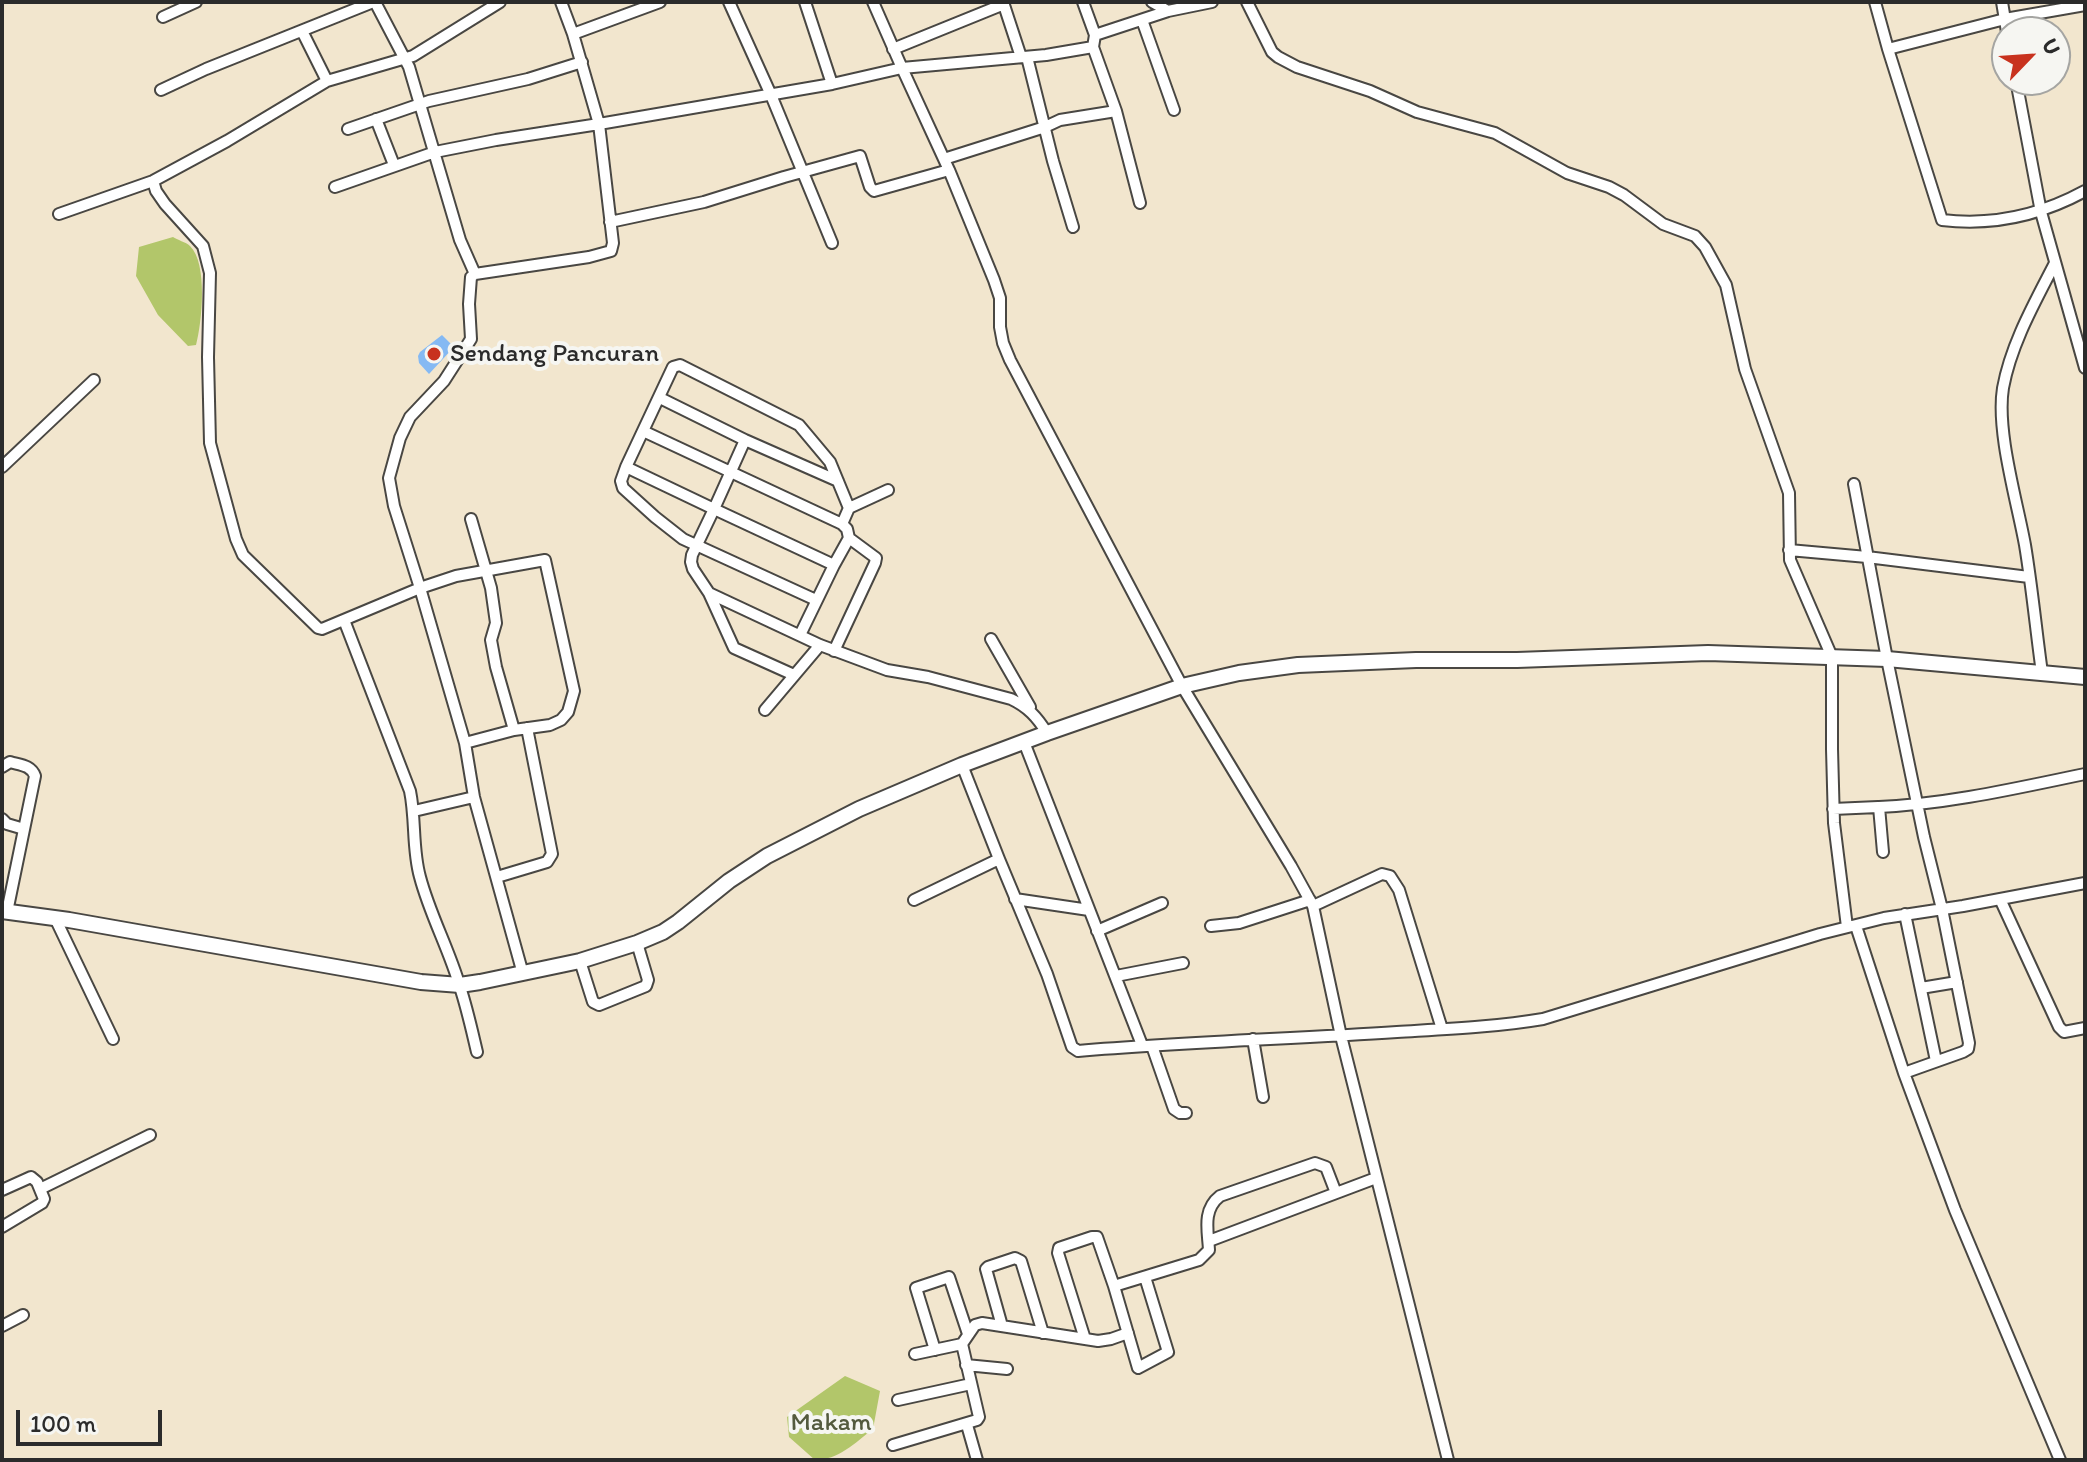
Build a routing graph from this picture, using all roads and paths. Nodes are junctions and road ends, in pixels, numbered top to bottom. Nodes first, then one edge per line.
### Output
1 (196, 2) edge
2 (374, 2) edge
3 (500, 2) edge
4 (561, 2) edge
5 (660, 2) edge
6 (729, 2) edge
7 (805, 2) edge
8 (873, 2) edge
9 (1083, 2) edge
10 (1152, 2) edge
11 (1212, 2) edge
12 (1247, 2) edge
13 (1875, 2) edge
14 (1003, 3) edge
15 (2085, 5) edge
16 (1168, 11) junction
17 (2022, 16) edge
18 (163, 17) dead end
19 (1142, 20) junction
20 (1991, 23) edge
21 (302, 31) junction
22 (573, 34) junction
23 (1094, 41) junction
24 (893, 49) junction
25 (1888, 49) junction
26 (1024, 57) junction
27 (406, 59) junction
28 (582, 62) junction
29 (902, 68) junction
30 (327, 81) junction
31 (832, 84) junction
32 (161, 90) dead end
33 (771, 95) junction
34 (2019, 96) edge
35 (420, 103) junction
36 (1174, 110) dead end
37 (1116, 111) junction
38 (376, 119) junction
39 (599, 124) junction
40 (1045, 127) junction
41 (348, 129) dead end
42 (435, 152) junction
43 (947, 164) junction
44 (394, 165) junction
45 (802, 171) junction
46 (153, 181) junction
47 (335, 187) dead end
48 (2085, 191) edge
49 (1140, 203) dead end
50 (2041, 212) junction
51 (59, 214) dead end
52 (610, 222) junction
53 (1073, 227) dead end
54 (832, 243) dead end
55 (2055, 263) junction
56 (475, 274) junction
57 (2085, 368) edge
58 (94, 380) dead end
59 (660, 398) junction
60 (643, 431) junction
61 (745, 440) junction
62 (2, 467) edge
63 (626, 467) junction
64 (730, 473) junction
65 (838, 481) junction
66 (1854, 484) dead end
67 (888, 490) dead end
68 (849, 508) junction
69 (714, 509) junction
70 (471, 519) dead end
71 (842, 524) junction
72 (849, 538) junction
73 (696, 546) junction
74 (1789, 550) junction
75 (1867, 557) junction
76 (834, 565) junction
77 (487, 572) junction
78 (2029, 577) junction
79 (420, 588) junction
80 (709, 593) junction
81 (816, 600) junction
82 (344, 620) junction
83 (800, 635) junction
84 (991, 639) dead end
85 (820, 645) junction
86 (834, 651) junction
87 (1832, 657) junction
88 (1887, 659) junction
89 (2042, 673) junction
90 (794, 675) junction
91 (2085, 677) edge
92 (1182, 686) junction
93 (765, 710) dead end
94 (1035, 715) junction
95 (527, 728) junction
96 (514, 730) junction
97 (1047, 733) junction
98 (1024, 742) junction
99 (465, 743) junction
100 (962, 765) junction
101 (2, 767) edge
102 (2085, 774) edge
103 (474, 797) junction
104 (1917, 805) junction
105 (1878, 807) junction
106 (1833, 809) junction
107 (414, 811) junction
108 (2, 819) edge
109 (24, 829) junction
110 (1883, 852) dead end
111 (999, 859) junction
112 (497, 877) junction
113 (2085, 883) edge
114 (1015, 899) junction
115 (2000, 899) junction
116 (914, 900) dead end
117 (1162, 903) dead end
118 (1312, 903) junction
119 (1942, 909) junction
120 (1089, 910) junction
121 (4, 912) edge
122 (1905, 914) junction
123 (55, 918) junction
124 (1211, 926) dead end
125 (1851, 926) junction
126 (1097, 931) junction
127 (637, 943) junction
128 (580, 961) junction
129 (1183, 963) dead end
130 (523, 974) junction
131 (1116, 976) junction
132 (1957, 982) junction
133 (460, 985) junction
134 (1921, 988) junction
135 (2085, 1028) edge
136 (1442, 1029) junction
137 (1341, 1036) junction
138 (113, 1039) dead end
139 (1253, 1039) junction
140 (1147, 1046) junction
141 (477, 1052) dead end
142 (1936, 1061) junction
143 (1904, 1073) junction
144 (1263, 1097) dead end
145 (1186, 1113) dead end
146 (150, 1135) dead end
147 (1376, 1178) junction
148 (40, 1189) junction
149 (2, 1190) edge
150 (1336, 1193) junction
151 (2, 1227) edge
152 (1209, 1241) junction
153 (1145, 1277) junction
154 (1114, 1286) junction
155 (23, 1315) dead end
156 (2, 1326) edge
157 (1002, 1326) junction
158 (1043, 1333) junction
159 (1128, 1333) junction
160 (965, 1339) junction
161 (1085, 1339) junction
162 (935, 1350) junction
163 (915, 1354) dead end
164 (966, 1365) junction
165 (1007, 1369) dead end
166 (971, 1384) junction
167 (898, 1400) dead end
168 (967, 1425) junction
169 (893, 1445) dead end
170 (977, 1460) edge
171 (1448, 1460) edge
172 (2060, 1460) edge

1 - 18 street
2 - 21 street
2 - 27 street
3 - 27 street
4 - 22 street
5 - 22 street
6 - 33 street
7 - 31 street
8 - 24 street
9 - 23 street
10 - 16 street
11 - 16 street
12 - 74 street
13 - 25 street
14 - 24 street
14 - 26 street
15 - 17 street
16 - 19 street
19 - 23 street
19 - 36 street
20 - 25 street
21 - 30 street
21 - 32 street
22 - 28 street
23 - 26 street
23 - 37 street
24 - 29 street
25 - 50 street
26 - 29 street
26 - 40 street
27 - 30 street
27 - 35 street
28 - 35 street
28 - 39 street
29 - 31 street
29 - 43 street
30 - 46 street
31 - 33 street
33 - 39 street
33 - 45 street
34 - 50 street
35 - 38 street
35 - 42 street
37 - 40 street
37 - 49 street
38 - 41 street
38 - 44 street
39 - 42 street
39 - 52 street
40 - 43 street
40 - 53 street
42 - 44 street
42 - 56 street
43 - 45 street
43 - 92 street
44 - 47 street
45 - 52 street
45 - 54 street
46 - 51 street
46 - 82 street
48 - 50 street
50 - 55 street
52 - 56 street
55 - 57 street
55 - 78 street
56 - 79 street
58 - 62 street
59 - 60 street
59 - 61 street
59 - 65 street
60 - 63 street
60 - 64 street
61 - 64 street
61 - 65 street
63 - 69 street
63 - 73 street
64 - 69 street
64 - 71 street
65 - 68 street
66 - 75 street
67 - 68 street
68 - 71 street
69 - 73 street
69 - 76 street
70 - 77 street
71 - 72 street
72 - 76 street
72 - 86 street
73 - 80 street
73 - 81 street
74 - 75 street
74 - 87 street
75 - 78 street
75 - 88 street
76 - 81 street
77 - 79 street
77 - 95 street
77 - 96 street
78 - 89 street
79 - 82 street
79 - 99 street
80 - 83 street
80 - 90 street
81 - 83 street
82 - 107 street
83 - 85 street
84 - 94 street
85 - 86 street
85 - 90 street
86 - 94 street
87 - 88 street
87 - 92 street
87 - 106 street
88 - 89 street
88 - 104 street
89 - 91 street
90 - 93 street
92 - 97 street
92 - 118 street
94 - 97 street
95 - 96 street
95 - 112 street
96 - 99 street
97 - 98 street
98 - 100 street
98 - 120 street
99 - 103 street
100 - 111 street
100 - 127 street
101 - 109 street
102 - 104 street
103 - 107 street
103 - 112 street
104 - 105 street
104 - 119 street
105 - 106 street
105 - 110 street
106 - 125 street
107 - 133 street
108 - 109 street
109 - 121 street
111 - 114 street
111 - 116 street
112 - 130 street
113 - 115 street
114 - 120 street
114 - 140 street
115 - 119 street
115 - 135 street
117 - 126 street
118 - 124 street
118 - 136 street
118 - 137 street
119 - 122 street
119 - 132 street
120 - 126 street
121 - 123 street
122 - 125 street
122 - 134 street
123 - 133 street
123 - 138 street
125 - 136 street
125 - 143 street
126 - 131 street
127 - 128 street
127 - 128 street
128 - 130 street
129 - 131 street
130 - 133 street
131 - 140 street
132 - 134 street
132 - 142 street
133 - 141 street
134 - 142 street
136 - 137 street
137 - 139 street
137 - 147 street
139 - 140 street
139 - 144 street
140 - 145 street
142 - 143 street
143 - 172 street
146 - 148 street
147 - 150 street
147 - 171 street
148 - 149 street
148 - 151 street
150 - 152 street
150 - 152 street
152 - 153 street
153 - 154 street
153 - 159 street
154 - 159 street
154 - 161 street
155 - 156 street
157 - 158 street
157 - 158 street
157 - 160 street
158 - 161 street
159 - 161 street
160 - 162 street
160 - 162 street
160 - 164 street
162 - 163 street
164 - 165 street
164 - 166 street
166 - 167 street
166 - 168 street
168 - 169 street
168 - 170 street

